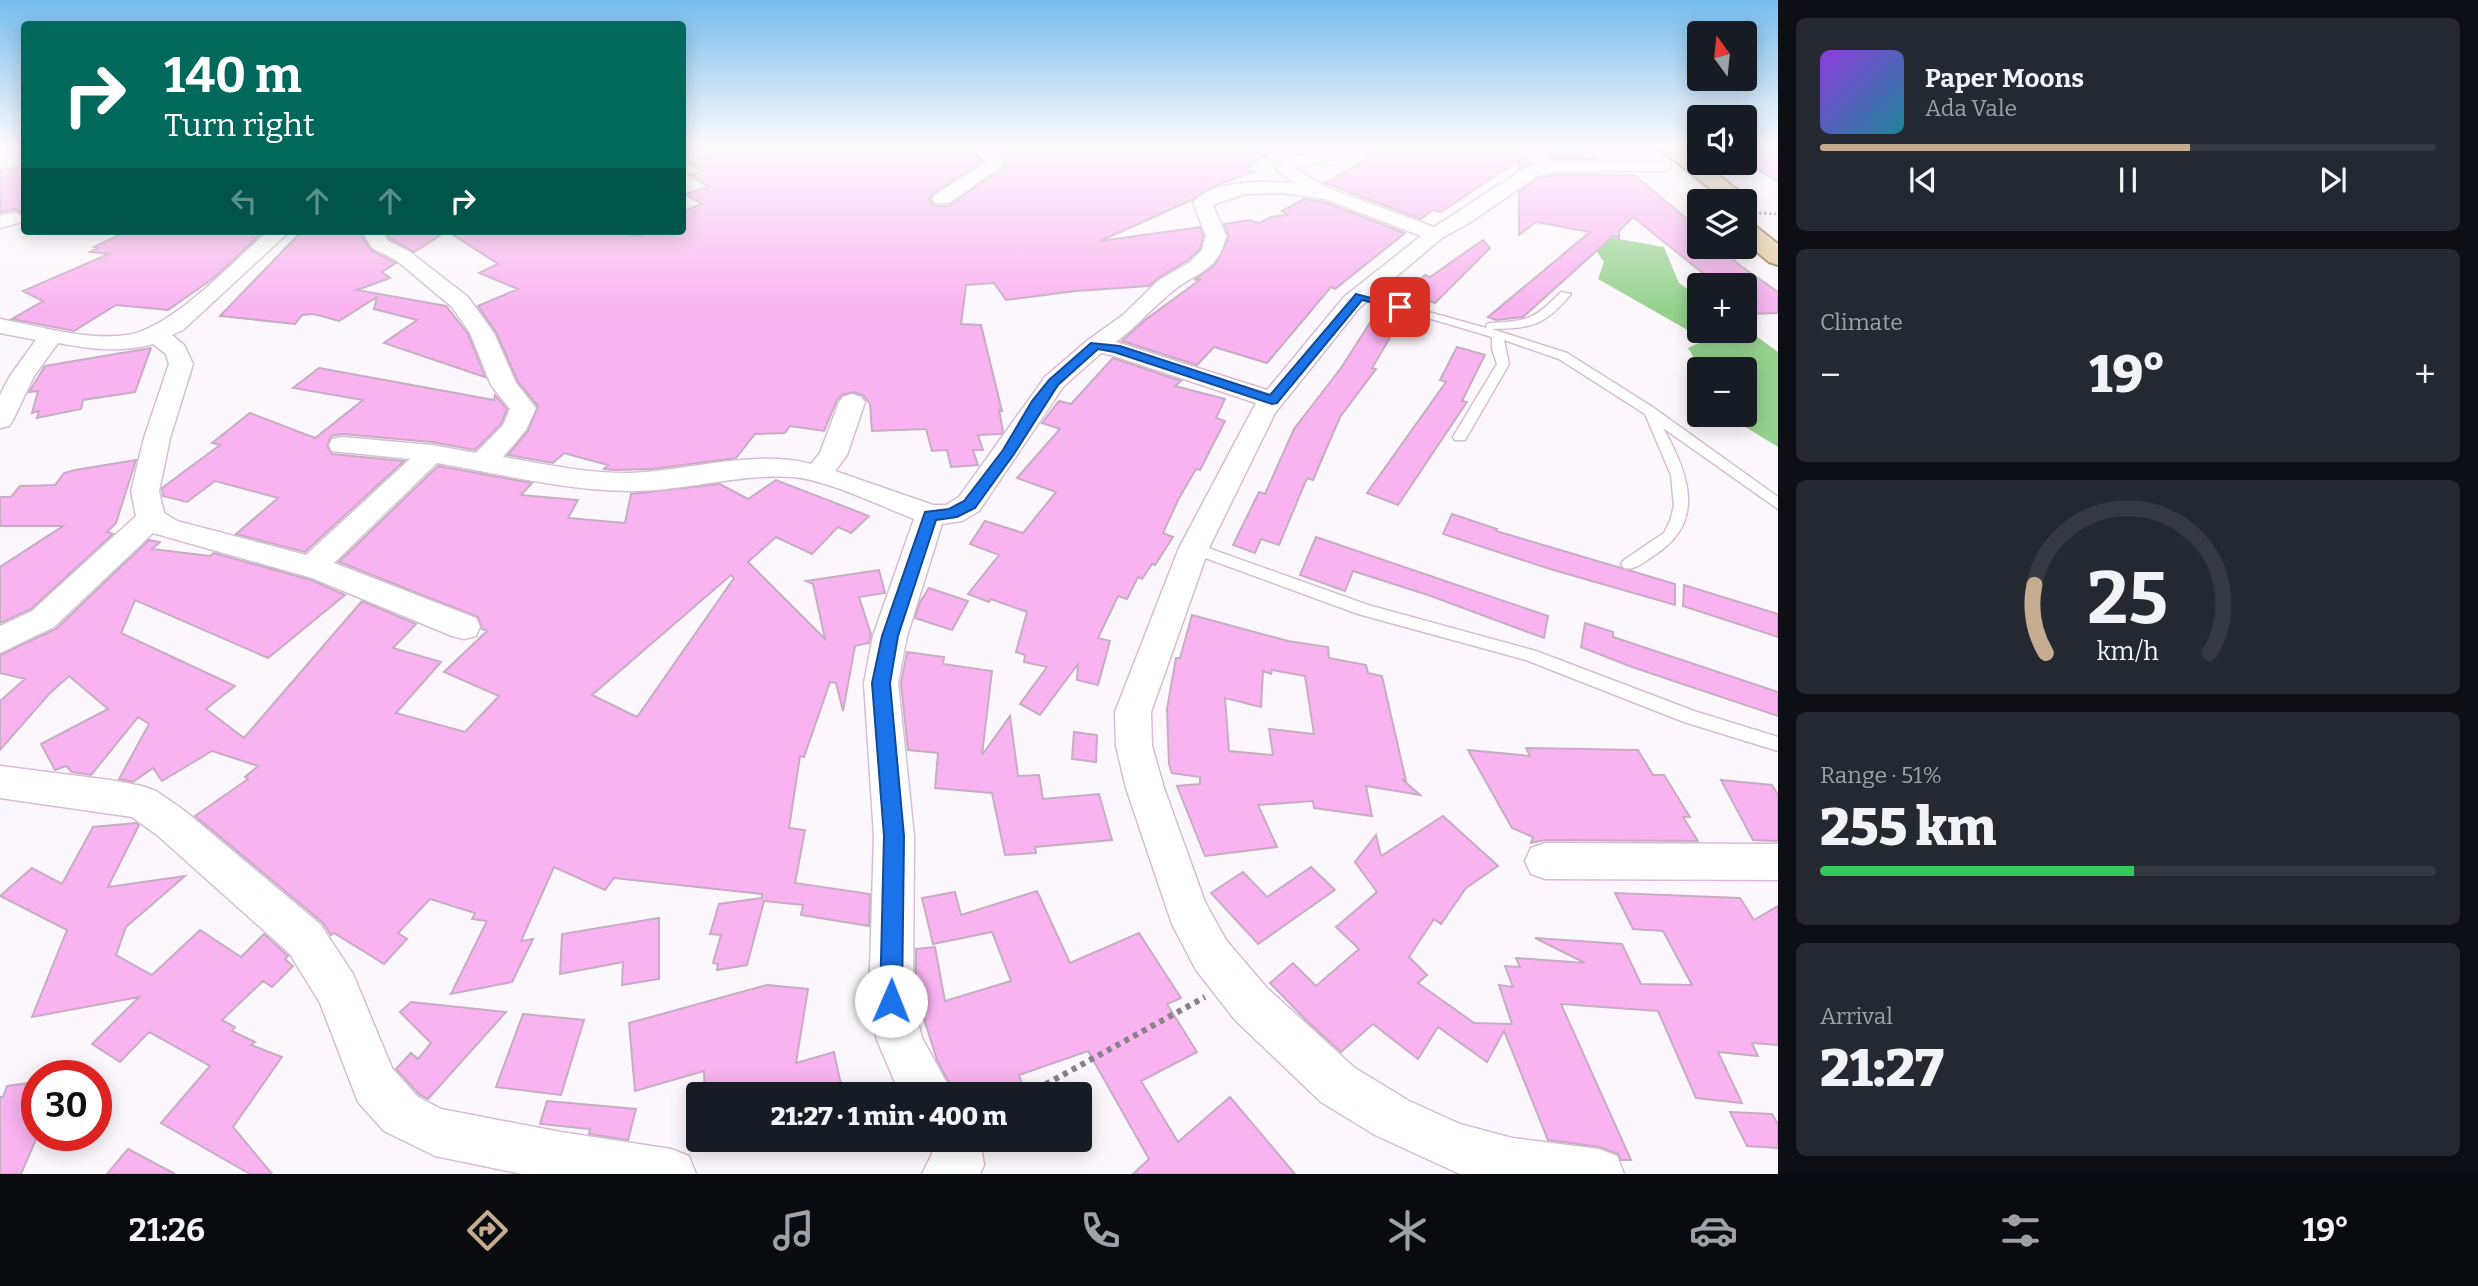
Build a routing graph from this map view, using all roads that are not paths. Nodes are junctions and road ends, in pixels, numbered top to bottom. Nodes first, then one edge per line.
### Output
1 (1205, 201) edge
2 (1346, 201) edge
3 (1489, 201) edge
4 (1757, 216) edge
5 (1757, 221) edge
6 (1778, 230) edge
7 (1435, 234) junction
8 (276, 235) edge
9 (374, 235) edge
10 (1778, 257) edge
11 (1565, 294) dead end
12 (1360, 296) junction
13 (1464, 325) junction
14 (6, 331) edge
15 (1498, 335) junction
16 (51, 336) junction
17 (154, 336) junction
18 (1096, 345) junction
19 (1272, 400) junction
20 (852, 402) dead end
21 (1646, 409) junction
22 (0, 420) edge
23 (1460, 438) dead end
24 (342, 445) dead end
25 (432, 453) junction
26 (482, 462) junction
27 (817, 475) junction
28 (1778, 504) edge
29 (930, 515) junction
30 (151, 518) junction
31 (1194, 548) junction
32 (1629, 564) dead end
33 (311, 568) junction
34 (464, 627) dead end
35 (0, 641) edge
36 (1778, 744) edge
37 (0, 782) edge
38 (1545, 861) dead end
39 (1778, 862) edge
40 (920, 1082) edge
41 (671, 1174) edge
42 (1599, 1174) edge

1 - 18 street
2 - 7 street
3 - 7 street
4 - 6 main road
5 - 10 main road
7 - 12 street
8 - 17 street
9 - 26 street
11 - 13 lane
12 - 13 lane
12 - 19 street
13 - 15 lane
14 - 16 street
15 - 21 lane
15 - 23 lane
16 - 17 street
16 - 22 street
17 - 30 street
18 - 19 street
18 - 29 street
19 - 31 street
20 - 27 street
21 - 28 lane
21 - 32 lane
24 - 25 street
25 - 26 street
25 - 33 street
26 - 27 street
27 - 29 street
29 - 40 street
30 - 33 street
30 - 35 street
31 - 36 lane
31 - 42 street
33 - 34 street
37 - 41 street
38 - 39 street

